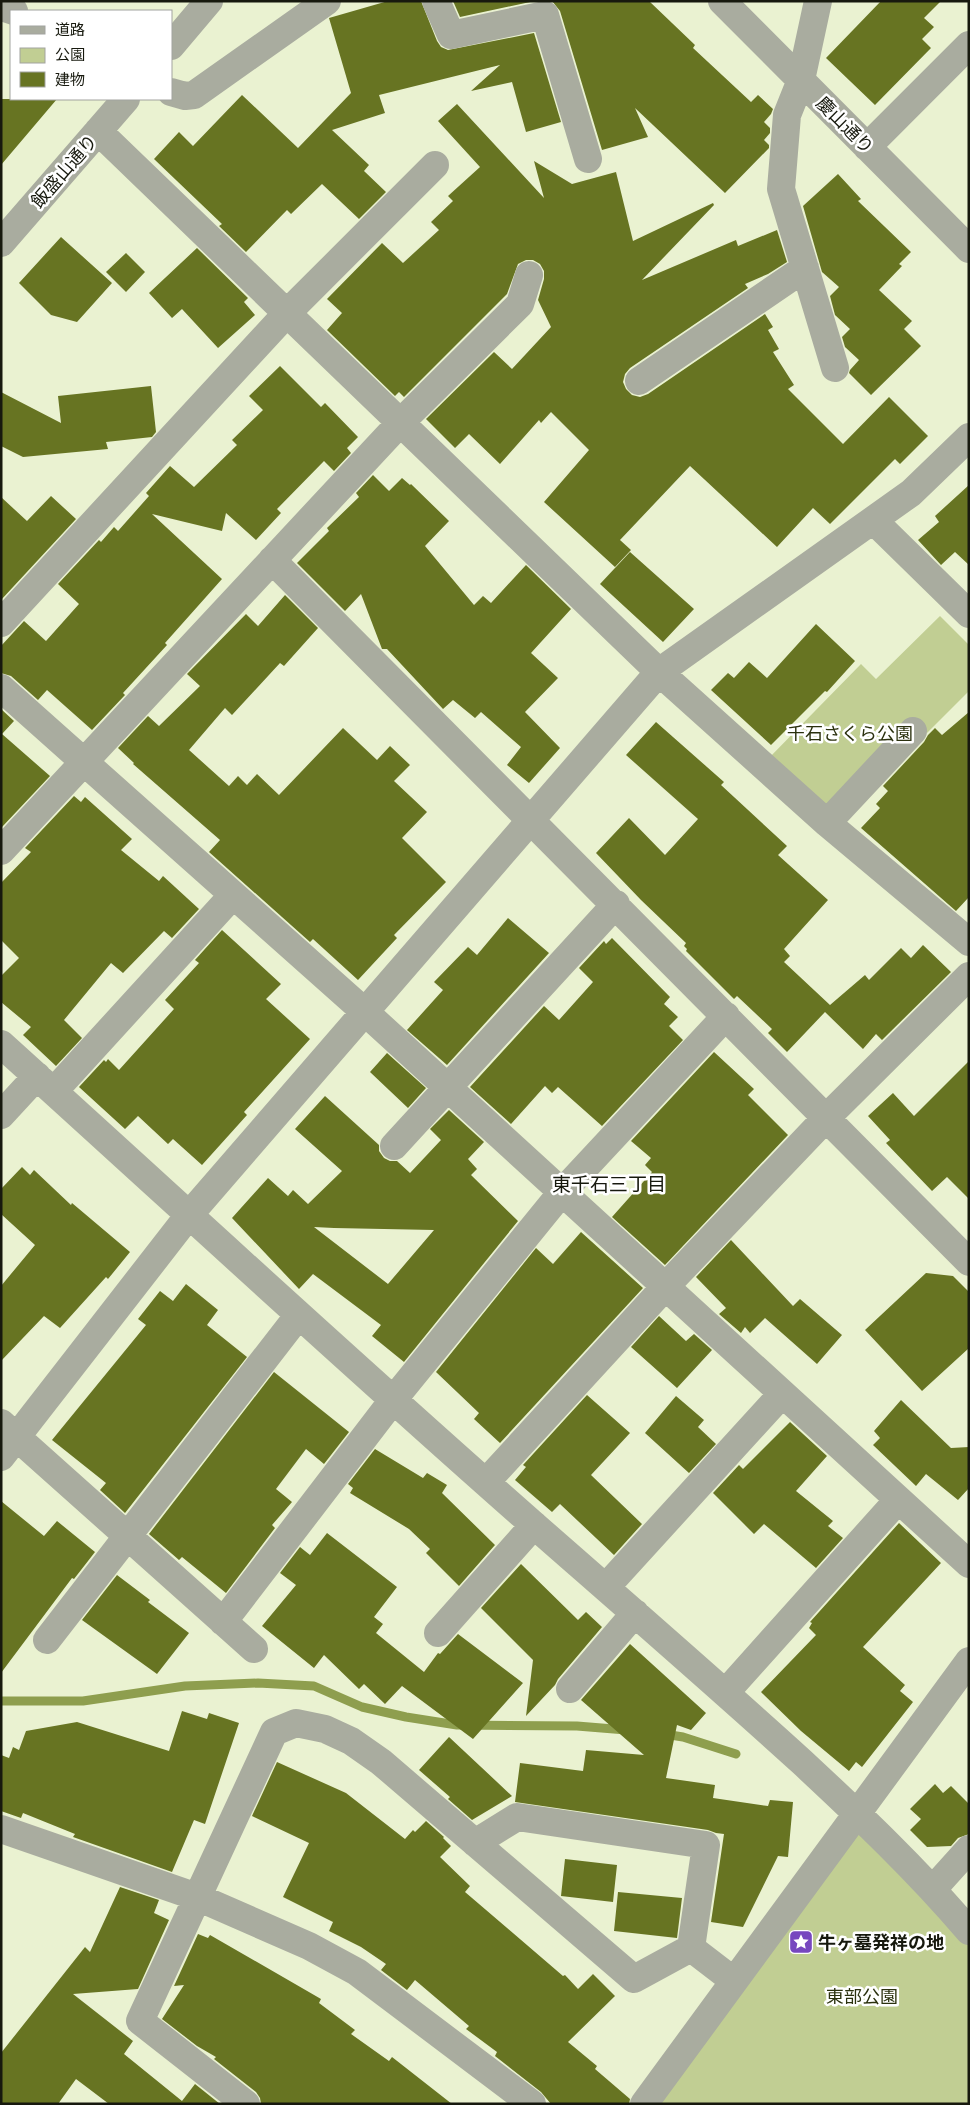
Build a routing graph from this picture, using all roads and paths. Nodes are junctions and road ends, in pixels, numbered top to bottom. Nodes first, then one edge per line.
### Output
1 (209, 1) edge
2 (327, 1) edge
3 (436, 1) edge
4 (722, 1) edge
5 (818, 1) edge
6 (172, 45) edge
7 (969, 45) edge
8 (801, 80) junction
9 (172, 92) edge
10 (125, 100) edge
11 (98, 131) junction
12 (867, 147) junction
13 (588, 159) dead end
14 (434, 165) dead end
15 (1, 244) edge
16 (969, 249) edge
17 (805, 268) junction
18 (529, 275) dead end
19 (288, 312) junction
20 (834, 368) dead end
21 (639, 381) dead end
22 (401, 422) junction
23 (969, 437) edge
24 (873, 520) junction
25 (272, 560) junction
26 (969, 614) edge
27 (1, 623) edge
28 (659, 672) junction
29 (1, 688) edge
30 (914, 731) dead end
31 (84, 762) junction
32 (531, 820) junction
33 (827, 823) junction
34 (1, 851) edge
35 (233, 895) junction
36 (616, 904) junction
37 (969, 942) edge
38 (969, 976) edge
39 (365, 1012) junction
40 (726, 1016) junction
41 (1, 1044) edge
42 (46, 1084) junction
43 (448, 1088) junction
44 (1, 1115) edge
45 (826, 1117) junction
46 (394, 1146) dead end
47 (562, 1192) junction
48 (189, 1215) junction
49 (969, 1262) edge
50 (665, 1287) junction
51 (298, 1316) junction
52 (782, 1394) junction
53 (393, 1400) junction
54 (7, 1439) edge
55 (486, 1482) junction
56 (898, 1500) junction
57 (534, 1525) junction
58 (127, 1536) junction
59 (969, 1564) edge
60 (606, 1587) junction
61 (635, 1613) junction
62 (223, 1622) junction
63 (438, 1632) dead end
64 (47, 1640) dead end
65 (254, 1650) dead end
66 (969, 1660) edge
67 (570, 1689) dead end
68 (726, 1692) junction
69 (857, 1814) junction
70 (1, 1829) edge
71 (475, 1843) junction
72 (969, 1849) edge
73 (933, 1889) junction
74 (197, 1897) junction
75 (969, 1931) edge
76 (691, 1948) junction
77 (734, 1981) junction
78 (239, 2102) edge
79 (532, 2104) edge
80 (644, 2104) edge

1 - 6 street
2 - 9 street
3 - 13 street
4 - 8 street, 慶山通り
5 - 8 street
7 - 12 street
8 - 12 street, 慶山通り
8 - 17 street
10 - 11 street, 飯盛山通り
11 - 15 street, 飯盛山通り
11 - 19 street
12 - 16 street, 慶山通り
14 - 19 street
17 - 20 street
17 - 21 street
18 - 22 street
19 - 22 street
19 - 27 street
22 - 25 street
22 - 28 street
23 - 24 street
24 - 26 street
24 - 28 street
25 - 31 street
25 - 32 street
28 - 32 street
28 - 33 street
29 - 31 street
30 - 33 street
31 - 34 street
31 - 35 street
32 - 36 street
32 - 39 street
33 - 37 street
35 - 39 street
35 - 42 street
36 - 40 street
36 - 43 street
38 - 45 street
39 - 43 street
39 - 48 street
40 - 45 street
40 - 47 street
41 - 42 street
42 - 44 street
42 - 48 street
43 - 46 street
43 - 47 street
45 - 49 street
45 - 50 street
47 - 50 street
47 - 53 street
48 - 51 street
48 - 54 street
50 - 52 street
50 - 55 street
51 - 53 street
51 - 58 street
52 - 56 street
52 - 60 street
53 - 55 street
53 - 62 street
54 - 58 street
55 - 57 street
56 - 59 street
56 - 68 street
57 - 60 street
57 - 63 street
58 - 62 street
58 - 64 street
60 - 61 street
61 - 67 street
61 - 68 street
62 - 65 street
66 - 69 street
68 - 69 street
69 - 73 street
69 - 77 street
70 - 74 street
71 - 74 street
71 - 76 street
71 - 76 street
72 - 73 street
73 - 75 street
74 - 78 street
74 - 79 street
76 - 77 street
77 - 80 street

